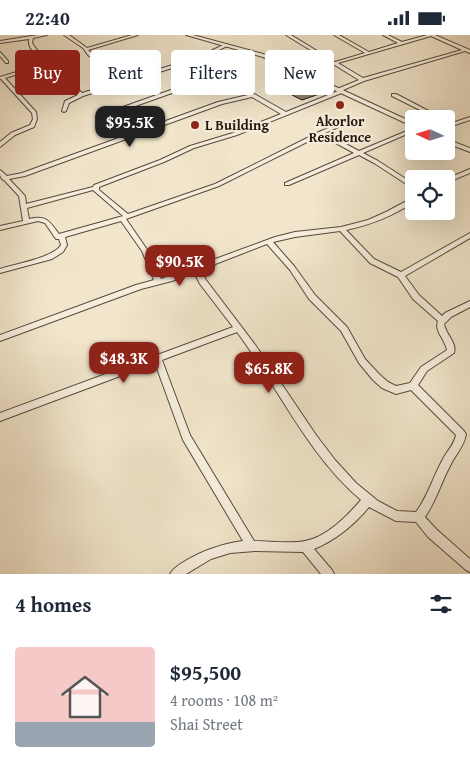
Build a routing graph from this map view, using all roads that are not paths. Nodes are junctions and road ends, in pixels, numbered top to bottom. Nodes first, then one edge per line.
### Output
1 (45, 35) edge
2 (66, 35) edge
3 (136, 35) edge
4 (188, 35) edge
5 (288, 35) edge
6 (336, 35) edge
7 (385, 35) edge
8 (432, 35) edge
9 (31, 37) junction
10 (0, 42) edge
11 (401, 43) junction
12 (226, 45) junction
13 (87, 49) junction
14 (35, 50) edge
15 (214, 50) edge
16 (313, 50) edge
17 (467, 51) edge
18 (90, 52) edge
19 (0, 53) edge
20 (368, 53) junction
21 (7, 62) dead end
22 (334, 63) joint
23 (15, 73) edge
24 (1, 77) edge
25 (362, 80) junction
26 (341, 90) junction
27 (90, 92) edge
28 (171, 92) edge
29 (81, 95) joint
30 (252, 95) joint
31 (394, 95) dead end
32 (125, 108) dead end
33 (424, 110) edge
34 (64, 111) dead end
35 (284, 113) junction
36 (470, 118) edge
37 (405, 121) edge
38 (455, 123) edge
39 (342, 124) dead end
40 (321, 133) junction
41 (405, 133) edge
42 (455, 144) edge
43 (0, 145) edge
44 (470, 150) edge
45 (360, 153) junction
46 (470, 171) edge
47 (2, 175) edge
48 (455, 177) edge
49 (405, 181) edge
50 (287, 184) dead end
51 (95, 188) junction
52 (405, 204) edge
53 (24, 207) junction
54 (124, 217) junction
55 (26, 221) junction
56 (0, 228) edge
57 (341, 229) junction
58 (470, 235) edge
59 (62, 237) junction
60 (268, 241) junction
61 (196, 269) junction
62 (0, 271) edge
63 (401, 275) junction
64 (158, 281) junction
65 (470, 304) edge
66 (442, 320) junction
67 (238, 328) junction
68 (0, 338) edge
69 (158, 360) junction
70 (413, 386) junction
71 (0, 417) edge
72 (368, 500) junction
73 (418, 517) junction
74 (251, 545) junction
75 (304, 547) junction
76 (470, 566) edge
77 (176, 574) edge
78 (328, 574) edge

1 - 9 street
2 - 13 street
3 - 13 street
4 - 12 street
5 - 16 street
6 - 20 street
7 - 11 street
8 - 11 street
8 - 17 street
9 - 10 street
9 - 14 street
11 - 20 street
12 - 15 street
12 - 26 street
13 - 18 street
17 - 25 street
19 - 21 street
20 - 22 street
22 - 25 street
23 - 24 street
24 - 43 street
25 - 26 street
26 - 35 street
26 - 37 street
27 - 29 street
28 - 32 street
29 - 34 street
30 - 35 street
30 - 47 street
31 - 33 street
35 - 51 street
36 - 38 street
39 - 40 street
40 - 45 street
40 - 54 street
41 - 45 street
42 - 44 street
45 - 49 street
45 - 50 street
46 - 48 street
47 - 53 street
51 - 53 street
51 - 54 street
52 - 57 street
53 - 55 street
54 - 59 street
54 - 64 street
55 - 56 street
55 - 59 street
57 - 60 street
57 - 63 street
58 - 63 street
59 - 62 street
60 - 61 street
60 - 70 street
61 - 64 street
61 - 67 street
63 - 66 street
64 - 68 street
65 - 66 street
66 - 70 street
67 - 69 street
67 - 72 street
69 - 71 street
69 - 74 street
70 - 73 street
72 - 73 street
72 - 75 street
73 - 76 street
74 - 75 street
74 - 77 street
75 - 78 street

